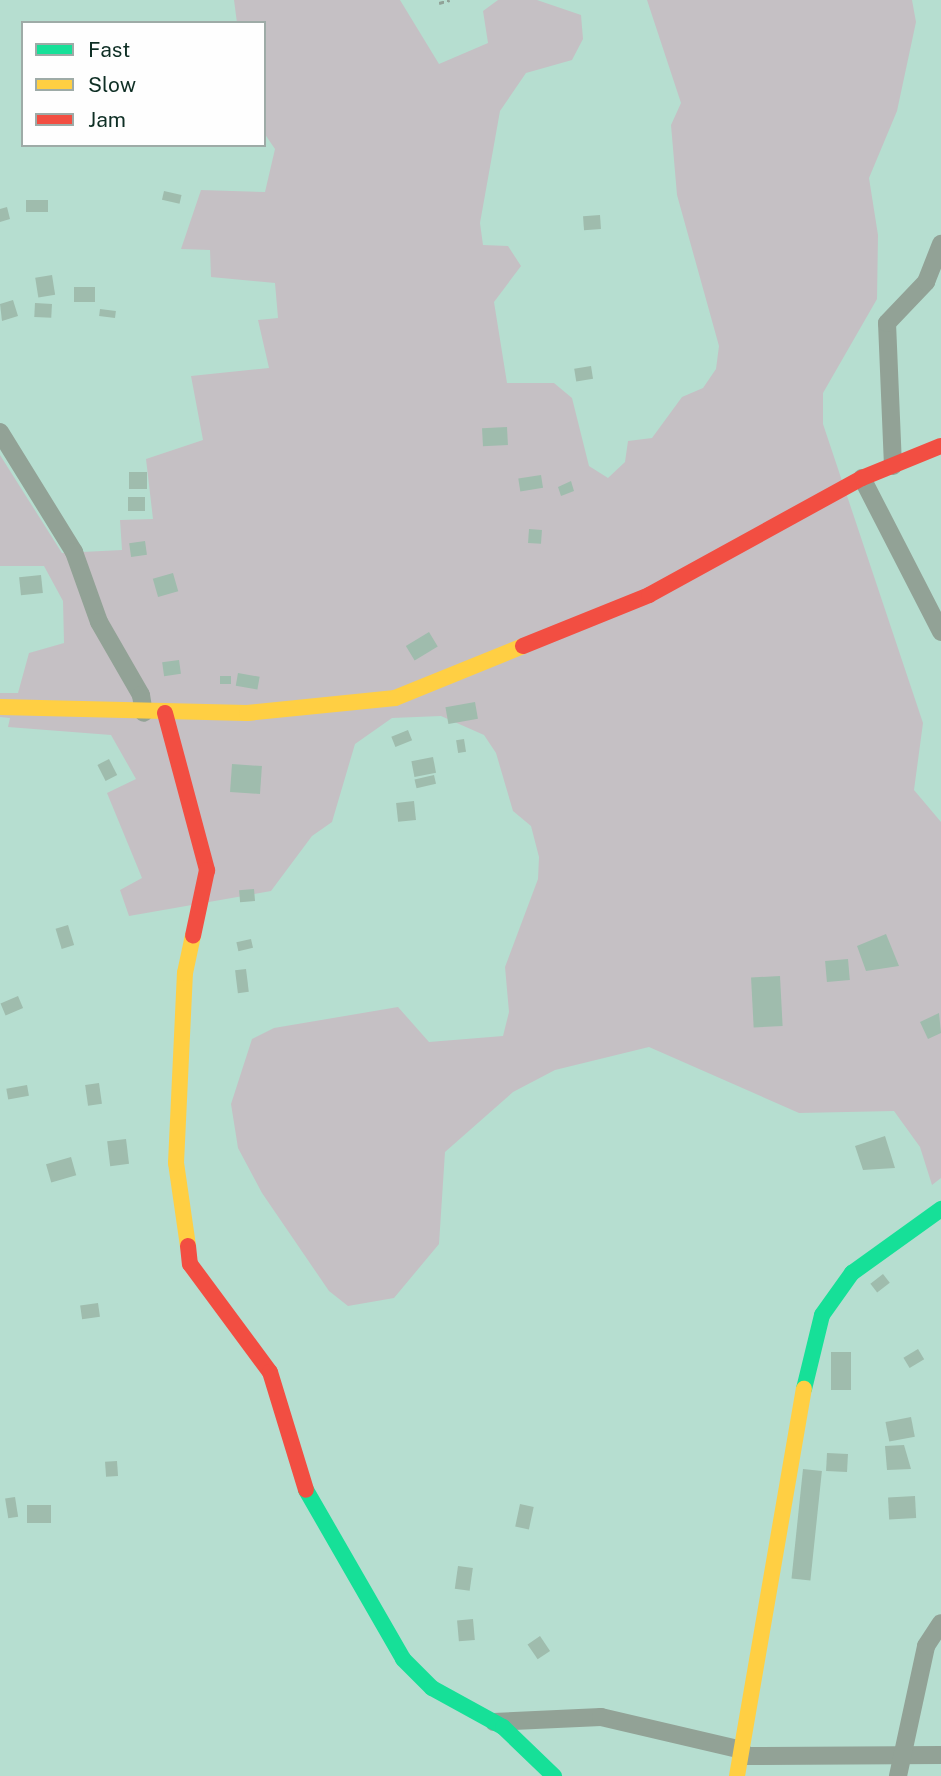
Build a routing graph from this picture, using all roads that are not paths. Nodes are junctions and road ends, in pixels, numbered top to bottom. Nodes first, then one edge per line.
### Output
1 (941, 244) edge
2 (0, 432) edge
3 (941, 446) edge
4 (893, 466) junction
5 (862, 478) junction
6 (941, 632) edge
7 (0, 707) edge
8 (144, 713) junction
9 (165, 713) junction
10 (941, 1209) edge
11 (941, 1623) edge
12 (494, 1722) junction
13 (742, 1753) junction
14 (902, 1755) junction
15 (941, 1755) edge
16 (554, 1776) edge
17 (737, 1776) edge
18 (898, 1776) edge

1 - 4 street
2 - 8 street
3 - 4 street
4 - 5 street
5 - 6 street
5 - 9 street
7 - 8 street
8 - 9 street
9 - 12 street
10 - 13 street
11 - 14 street
12 - 13 street
12 - 16 street
13 - 14 street
13 - 17 street
14 - 15 street
14 - 18 street

